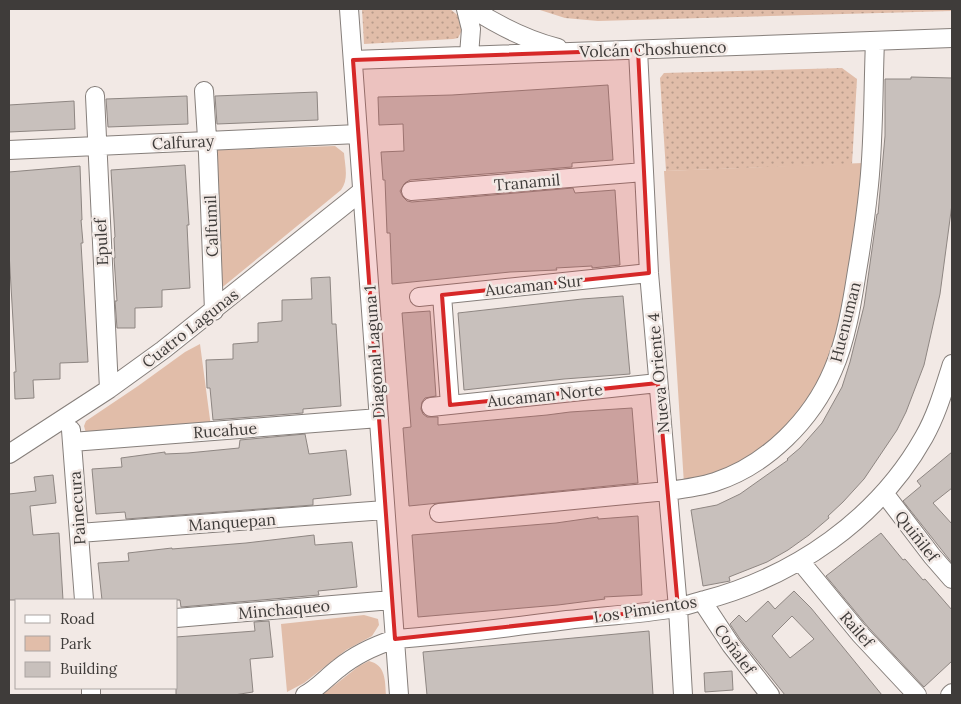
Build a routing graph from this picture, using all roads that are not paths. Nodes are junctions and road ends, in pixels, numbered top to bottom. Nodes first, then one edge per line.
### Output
1 (349, 9) edge
2 (466, 9) edge
3 (473, 9) edge
4 (952, 38) edge
5 (875, 41) junction
6 (638, 50) junction
7 (575, 52) junction
8 (468, 56) junction
9 (353, 60) junction
10 (204, 91) dead end
11 (95, 96) dead end
12 (358, 134) junction
13 (207, 140) junction
14 (97, 146) junction
15 (9, 150) edge
16 (644, 172) junction
17 (362, 191) junction
18 (411, 191) dead end
19 (650, 273) junction
20 (442, 295) junction
21 (419, 297) dead end
22 (214, 311) junction
23 (952, 364) edge
24 (658, 383) junction
25 (109, 389) junction
26 (948, 397) edge
27 (450, 405) junction
28 (431, 407) dead end
29 (70, 415) junction
30 (379, 418) junction
31 (29, 441) junction
32 (72, 442) junction
33 (9, 444) edge
34 (9, 454) edge
35 (667, 491) junction
36 (884, 493) junction
37 (385, 510) junction
38 (439, 513) dead end
39 (79, 533) junction
40 (800, 561) junction
41 (952, 579) edge
42 (84, 599) edge
43 (392, 600) junction
44 (702, 601) junction
45 (678, 608) junction
46 (178, 618) edge
47 (395, 639) junction
48 (305, 695) edge
49 (399, 695) edge
50 (683, 695) edge
51 (770, 695) edge
52 (917, 695) edge

1 - 9 street, Diagonal Laguna 1
2 - 8 street
3 - 7 street
4 - 5 street, Volcán Choshuenco
5 - 6 street, Volcán Choshuenco
5 - 35 street, Huenuman
6 - 7 street, Volcán Choshuenco
6 - 16 street, Nueva Oriente 4
7 - 8 street, Volcán Choshuenco
8 - 9 street, Volcán Choshuenco
9 - 12 street, Diagonal Laguna 1
10 - 13 street, Calfumil
11 - 14 street, Epulef
12 - 13 street, Calfuray
12 - 17 street, Diagonal Laguna 1
13 - 14 street, Calfuray
13 - 22 street, Calfumil
14 - 15 street, Calfuray
14 - 25 street, Epulef
16 - 18 street, Tranamil
16 - 19 street, Nueva Oriente 4
17 - 22 street, Cuatro Lagunas
17 - 30 street, Diagonal Laguna 1
19 - 20 street, Aucaman Sur
19 - 24 street, Nueva Oriente 4
20 - 21 street, Aucaman Sur
20 - 27 street
22 - 25 street, Cuatro Lagunas
23 - 26 street, Los Pimientos
24 - 27 street, Aucaman Norte
24 - 35 street, Nueva Oriente 4
25 - 29 street, Cuatro Lagunas
26 - 36 street, Los Pimientos
27 - 28 street, Aucaman Norte
29 - 31 street, Cuatro Lagunas
29 - 32 street, Painecura
30 - 32 street, Rucahue
30 - 37 street, Diagonal Laguna 1
31 - 33 street
31 - 34 street, Cuatro Lagunas
32 - 39 street, Painecura
35 - 38 street, Huenuman
35 - 45 street, Nueva Oriente 4
36 - 40 street, Los Pimientos
36 - 41 street, Quiñilef
37 - 39 street, Manquepan
37 - 43 street, Diagonal Laguna 1
39 - 42 street, Painecura
40 - 44 street, Los Pimientos
40 - 52 street, Railef
43 - 46 street, Minchaqueo
43 - 47 street, Diagonal Laguna 1
44 - 45 street, Los Pimientos
44 - 51 street, Coñalef
45 - 47 street, Los Pimientos
45 - 50 street, Nueva Oriente 4
47 - 48 street, Los Pimientos
47 - 49 street, Diagonal Laguna 1

